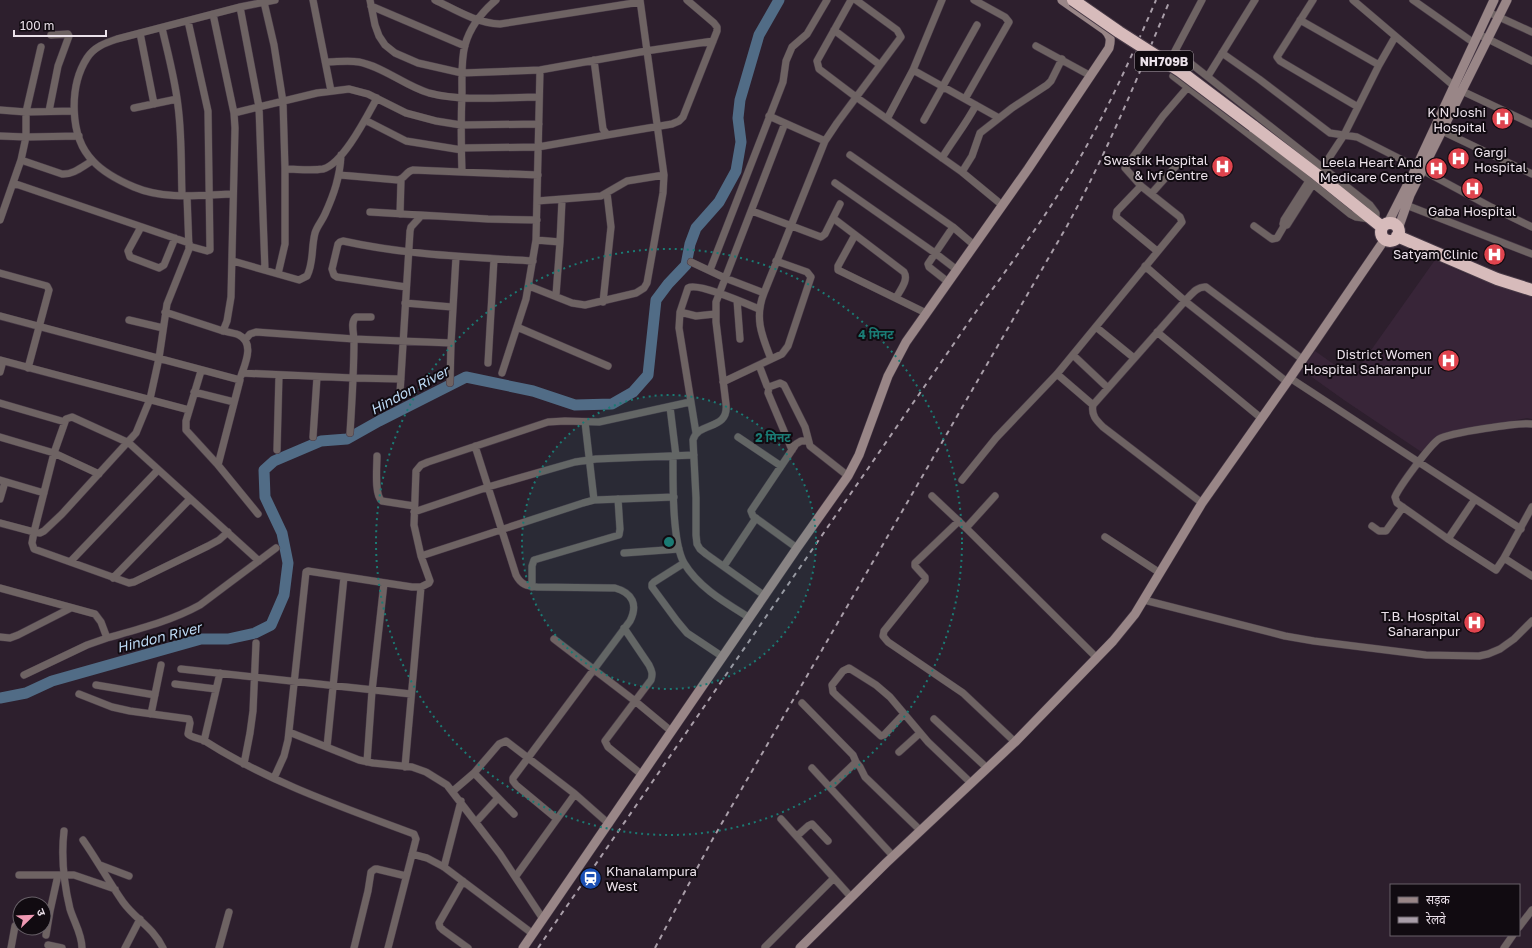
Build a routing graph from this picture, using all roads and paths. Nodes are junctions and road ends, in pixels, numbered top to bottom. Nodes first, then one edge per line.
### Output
1 (275, 0) edge
2 (313, 0) edge
3 (435, 0) edge
4 (688, 0) edge
5 (827, 0) edge
6 (851, 0) edge
7 (856, 0) edge
8 (942, 0) edge
9 (974, 0) edge
10 (1202, 0) edge
11 (1255, 0) edge
12 (1313, 0) edge
13 (1353, 0) edge
14 (1413, 0) edge
15 (1494, 0) edge
16 (1507, 0) edge
17 (494, 1) edge
18 (640, 1) edge
19 (1068, 1) edge
20 (264, 2) junction
21 (370, 3) edge
22 (240, 7) junction
23 (1488, 12) junction
24 (213, 14) junction
25 (1498, 17) junction
26 (477, 20) junction
27 (1300, 20) junction
28 (188, 21) junction
29 (977, 25) dead end
30 (162, 28) junction
31 (834, 30) junction
32 (1532, 32) edge
33 (140, 33) junction
34 (1478, 34) junction
35 (51, 35) dead end
36 (1395, 37) junction
37 (1488, 38) junction
38 (713, 41) junction
39 (1474, 43) junction
40 (465, 46) junction
41 (1036, 46) dead end
42 (41, 48) dead end
43 (646, 51) junction
44 (1222, 53) junction
45 (594, 60) junction
46 (1062, 60) junction
47 (1532, 61) edge
48 (326, 62) junction
49 (880, 65) junction
50 (1379, 65) junction
51 (540, 70) junction
52 (913, 70) junction
53 (462, 73) junction
54 (1091, 76) junction
55 (1173, 76) dead end
56 (1208, 76) junction
57 (942, 86) junction
58 (1188, 87) junction
59 (1458, 89) junction
60 (331, 91) junction
61 (539, 97) junction
62 (856, 97) junction
63 (377, 98) junction
64 (462, 98) junction
65 (177, 99) junction
66 (965, 99) junction
67 (283, 102) junction
68 (154, 104) junction
69 (976, 105) junction
70 (259, 107) junction
71 (1358, 107) junction
72 (134, 108) dead end
73 (0, 110) edge
74 (49, 111) junction
75 (74, 111) junction
76 (26, 112) junction
77 (234, 113) junction
78 (769, 116) junction
79 (999, 118) junction
80 (887, 119) junction
81 (365, 120) junction
82 (924, 120) dead end
83 (785, 123) junction
84 (461, 124) junction
85 (539, 124) junction
86 (1532, 124) edge
87 (657, 127) junction
88 (1442, 131) junction
89 (607, 135) junction
90 (1344, 135) junction
91 (0, 136) edge
92 (79, 136) junction
93 (26, 137) junction
94 (825, 141) junction
95 (538, 147) junction
96 (462, 149) junction
97 (341, 155) junction
98 (850, 155) dead end
99 (942, 158) junction
100 (21, 160) junction
101 (92, 161) junction
102 (1176, 166) dead end
103 (1323, 167) junction
104 (285, 169) junction
105 (1419, 169) junction
106 (462, 172) junction
107 (962, 172) junction
108 (1532, 174) edge
109 (340, 175) junction
110 (664, 175) junction
111 (538, 176) junction
112 (401, 180) junction
113 (1311, 182) junction
114 (13, 183) junction
115 (835, 183) dead end
116 (1141, 186) junction
117 (607, 193) junction
118 (233, 194) junction
119 (1151, 194) junction
120 (185, 195) junction
121 (208, 195) junction
122 (562, 200) junction
123 (537, 201) junction
124 (840, 204) dead end
125 (1002, 205) junction
126 (1406, 205) junction
127 (752, 211) junction
128 (370, 212) dead end
129 (400, 214) junction
130 (421, 216) junction
131 (833, 218) junction
132 (0, 220) edge
133 (537, 220) junction
134 (792, 225) junction
135 (1254, 226) dead end
136 (141, 227) junction
137 (1532, 227) edge
138 (953, 228) junction
139 (1385, 228) junction
140 (855, 235) junction
141 (175, 238) junction
142 (536, 240) junction
143 (560, 242) junction
144 (189, 244) junction
145 (974, 245) junction
146 (1157, 251) junction
147 (408, 252) junction
148 (935, 253) junction
149 (1532, 254) edge
150 (456, 257) junction
151 (494, 259) junction
152 (233, 261) junction
153 (533, 261) junction
154 (776, 261) junction
155 (691, 262) dead end
156 (1145, 266) junction
157 (265, 270) junction
158 (710, 270) junction
159 (957, 270) junction
160 (0, 273) edge
161 (278, 274) junction
162 (725, 278) junction
163 (948, 282) junction
164 (529, 286) junction
165 (406, 287) junction
166 (1532, 289) edge
167 (719, 293) junction
168 (764, 293) junction
169 (556, 295) junction
170 (896, 298) junction
171 (736, 300) junction
172 (1185, 301) junction
173 (603, 302) junction
174 (405, 303) junction
175 (452, 307) junction
176 (759, 309) junction
177 (166, 312) junction
178 (680, 312) junction
179 (926, 313) junction
180 (716, 314) junction
181 (0, 316) edge
182 (371, 317) dead end
183 (129, 320) dead end
184 (38, 327) junction
185 (517, 327) junction
186 (1096, 327) junction
187 (163, 328) junction
188 (223, 331) junction
189 (1157, 332) junction
190 (354, 339) junction
191 (740, 339) dead end
192 (245, 340) junction
193 (403, 340) junction
194 (451, 343) junction
195 (1072, 354) junction
196 (159, 358) junction
197 (1134, 358) junction
198 (771, 359) junction
199 (1302, 359) junction
200 (2, 360) edge
201 (488, 363) dead end
202 (759, 365) junction
203 (608, 366) dead end
204 (28, 368) junction
205 (201, 371) junction
206 (0, 372) edge
207 (242, 373) junction
208 (502, 373) dead end
209 (1057, 374) junction
210 (279, 375) junction
211 (317, 377) junction
212 (353, 378) junction
213 (401, 379) junction
214 (240, 380) junction
215 (1289, 380) junction
216 (723, 382) junction
217 (450, 383) dead end
218 (770, 388) junction
219 (1108, 388) junction
220 (194, 392) junction
221 (400, 393) dead end
222 (150, 399) junction
223 (234, 402) junction
224 (690, 402) junction
225 (0, 403) edge
226 (1093, 405) junction
227 (670, 407) junction
228 (189, 410) junction
229 (1261, 418) junction
230 (65, 422) junction
231 (584, 422) junction
232 (1532, 424) edge
233 (350, 433) dead end
234 (696, 433) junction
235 (0, 437) edge
236 (313, 437) dead end
237 (738, 437) dead end
238 (808, 442) junction
239 (129, 443) junction
240 (475, 446) junction
241 (278, 450) dead end
242 (792, 450) junction
243 (54, 453) junction
244 (694, 455) junction
245 (377, 456) dead end
246 (675, 456) junction
247 (589, 460) junction
248 (1419, 462) junction
249 (218, 465) junction
250 (781, 466) junction
251 (158, 470) junction
252 (99, 474) junction
253 (848, 476) junction
254 (962, 480) dead end
255 (2, 481) edge
256 (488, 487) junction
257 (44, 493) junction
258 (932, 496) dead end
259 (995, 496) dead end
260 (674, 497) junction
261 (0, 499) edge
262 (190, 499) junction
263 (618, 499) junction
264 (1475, 499) junction
265 (594, 500) junction
266 (1202, 503) junction
267 (1403, 507) junction
268 (1532, 507) edge
269 (414, 509) junction
270 (258, 514) dead end
271 (756, 518) junction
272 (959, 521) junction
273 (0, 523) edge
274 (1372, 526) dead end
275 (966, 528) junction
276 (502, 529) junction
277 (1521, 529) junction
278 (34, 532) junction
279 (228, 532) junction
280 (1105, 537) dead end
281 (1448, 539) junction
282 (276, 548) dead end
283 (797, 548) junction
284 (678, 549) junction
285 (624, 553) dead end
286 (421, 556) junction
287 (1504, 558) junction
288 (71, 561) junction
289 (259, 561) junction
290 (684, 563) junction
291 (724, 566) junction
292 (1160, 573) junction
293 (1532, 576) edge
294 (344, 577) junction
295 (113, 578) junction
296 (384, 583) junction
297 (421, 587) junction
298 (532, 587) junction
299 (0, 588) edge
300 (765, 596) junction
301 (1144, 600) junction
302 (71, 608) junction
303 (750, 618) junction
304 (1532, 621) edge
305 (624, 628) junction
306 (0, 637) edge
307 (107, 638) junction
308 (554, 639) dead end
309 (256, 643) dead end
310 (1096, 657) junction
311 (723, 658) junction
312 (161, 665) dead end
313 (181, 668) dead end
314 (593, 669) junction
315 (220, 673) junction
316 (24, 676) dead end
317 (253, 677) junction
318 (294, 682) junction
319 (176, 684) dead end
320 (96, 685) dead end
321 (333, 687) junction
322 (216, 689) junction
323 (372, 690) junction
324 (78, 694) dead end
325 (155, 694) junction
326 (411, 694) junction
327 (635, 701) junction
328 (802, 704) dead end
329 (151, 714) junction
330 (904, 714) junction
331 (934, 719) dead end
332 (671, 731) junction
333 (289, 732) junction
334 (920, 733) junction
335 (204, 741) junction
336 (1015, 742) junction
337 (327, 746) junction
338 (900, 752) dead end
339 (528, 758) junction
340 (367, 762) junction
341 (856, 762) junction
342 (244, 764) junction
343 (405, 767) junction
344 (812, 768) dead end
345 (987, 768) junction
346 (474, 773) junction
347 (641, 774) junction
348 (274, 778) junction
349 (971, 783) junction
350 (830, 787) junction
351 (453, 791) junction
352 (574, 794) junction
353 (498, 798) junction
354 (461, 801) junction
355 (514, 814) dead end
356 (557, 819) junction
357 (782, 819) dead end
358 (476, 822) junction
359 (609, 824) junction
360 (64, 831) dead end
361 (920, 831) junction
362 (797, 836) junction
363 (84, 840) dead end
364 (828, 841) dead end
365 (412, 854) junction
366 (893, 856) junction
367 (99, 865) junction
368 (444, 868) junction
369 (19, 875) dead end
370 (61, 875) junction
371 (129, 876) dead end
372 (406, 876) junction
373 (516, 876) junction
374 (834, 878) junction
375 (463, 881) junction
376 (115, 889) junction
377 (851, 897) junction
378 (52, 904) edge
379 (1532, 910) edge
380 (229, 912) dead end
381 (140, 919) junction
382 (543, 919) junction
383 (1520, 926) edge
384 (533, 934) junction
385 (13, 936) edge
386 (1512, 936) edge
387 (48, 946) dead end
388 (765, 947) dead end
389 (11, 948) edge
390 (62, 948) edge
391 (82, 948) edge
392 (125, 948) edge
393 (163, 948) edge
394 (219, 948) edge
395 (354, 948) edge
396 (388, 948) edge
397 (468, 948) edge
398 (523, 948) edge
399 (800, 948) edge
400 (1504, 948) edge

1 - 20 street
2 - 48 street
3 - 26 street
4 - 38 street
5 - 78 street
6 - 31 street
7 - 49 street
8 - 52 street
9 - 66 street
10 - 56 street
11 - 44 street
12 - 27 street
13 - 36 street
14 - 39 street
15 - 23 street
16 - 25 street
17 - 26 street
18 - 26 street
18 - 43 street
19 - 54 street
19 - 139 highway, NH709B, bridge
20 - 22 street
20 - 67 street
21 - 40 street
21 - 53 street
22 - 24 street
22 - 70 street
23 - 25 street
23 - 34 street
24 - 28 street
24 - 77 street
25 - 32 street
25 - 37 street
26 - 40 street
27 - 50 street
27 - 71 street
28 - 30 street
28 - 121 street
29 - 57 street
30 - 33 street
30 - 65 street
31 - 49 street
31 - 62 street
33 - 68 street
33 - 75 street
34 - 37 street
34 - 39 street
35 - 74 street
36 - 50 street
36 - 59 street
37 - 47 street
37 - 59 street
38 - 43 street
38 - 87 street
39 - 59 street
40 - 53 street
41 - 46 street
42 - 76 street
43 - 45 street
43 - 87 street
44 - 56 street
44 - 90 street
45 - 51 street
45 - 89 street
46 - 54 street
46 - 79 street
48 - 60 street
48 - 64 street
49 - 62 street
50 - 71 street
51 - 53 street
51 - 61 street
52 - 57 street
52 - 80 street
53 - 64 street
54 - 125 street
55 - 58 street
56 - 103 street
57 - 66 street
57 - 82 street
58 - 113 street
58 - 116 street
59 - 86 street
59 - 88 street
59 - 105 street
60 - 63 street
60 - 67 street
61 - 64 street
61 - 85 street
62 - 80 street
62 - 94 street
63 - 81 street
63 - 84 street
64 - 84 street
65 - 68 street
65 - 120 street
66 - 69 street
67 - 70 street
67 - 104 street
68 - 72 street
69 - 79 street
69 - 99 street
70 - 77 street
70 - 157 street
71 - 90 street
73 - 76 street
74 - 75 street
74 - 76 street
75 - 92 street
76 - 93 street
77 - 118 street
78 - 83 street
78 - 158 street
79 - 107 street
80 - 99 street
81 - 96 street
81 - 97 street
83 - 94 street
83 - 127 street
84 - 85 street
84 - 96 street
85 - 95 street
87 - 89 street
87 - 110 street
88 - 105 street
88 - 108 street
89 - 95 street
90 - 103 street
90 - 105 street
91 - 93 street
92 - 93 street
92 - 101 street
93 - 100 street
94 - 134 street
95 - 96 street
95 - 111 street
96 - 106 street
97 - 104 street
97 - 109 street
98 - 138 street
99 - 107 street
100 - 101 street
100 - 114 street
101 - 120 street
102 - 119 street
103 - 139 street
104 - 161 street
105 - 126 street
105 - 137 street
105 - 139 street
106 - 111 street
106 - 112 street
107 - 125 street
109 - 112 street
109 - 161 street
110 - 117 street
110 - 173 street
111 - 123 street
112 - 129 street
113 - 135 street
113 - 139 street
114 - 132 street
114 - 136 street
115 - 148 street
116 - 119 street
116 - 146 street
117 - 122 street
117 - 173 street
118 - 121 street
118 - 152 street
119 - 146 street
120 - 121 street
120 - 144 street
121 - 144 street
122 - 123 street
122 - 143 street
123 - 133 street
124 - 131 street
125 - 145 street
126 - 139 street
126 - 149 street
127 - 134 street
127 - 162 street
128 - 129 street
129 - 130 street
130 - 133 street
130 - 147 street
131 - 134 street
131 - 140 street
133 - 142 street
134 - 154 street
136 - 141 street
136 - 141 street
138 - 145 street
138 - 148 street
139 - 166 highway, NH709B
139 - 199 street
140 - 170 street
140 - 170 street
141 - 144 street
142 - 143 street
142 - 153 street
143 - 169 street
144 - 177 street
145 - 159 street
146 - 156 street
147 - 150 street
147 - 165 street
147 - 165 street
148 - 159 street
148 - 163 street
150 - 151 street
150 - 175 street
151 - 153 street
151 - 201 street
152 - 157 street
152 - 188 street
153 - 164 street
154 - 168 street
154 - 198 street
155 - 158 street
156 - 172 street
156 - 186 street
157 - 161 street
158 - 162 street
159 - 163 street
160 - 184 street
162 - 167 street
162 - 168 street
163 - 179 street
164 - 169 street
164 - 185 street
165 - 174 street
167 - 171 street
167 - 178 street
167 - 180 street
168 - 176 street
169 - 173 street
170 - 179 street
171 - 176 street
171 - 191 street
172 - 189 street
172 - 199 street
172 - 215 street
174 - 175 street
174 - 193 street
175 - 194 street
176 - 198 street
177 - 187 street
177 - 188 street
178 - 180 street
178 - 224 street
179 - 253 street
180 - 216 street
181 - 184 street
182 - 190 street
183 - 187 street
184 - 196 street
184 - 204 street
185 - 203 street
185 - 208 street
186 - 195 street
186 - 197 street
187 - 196 street
188 - 192 street
189 - 197 street
189 - 229 street
190 - 192 street
190 - 193 street
190 - 212 street
192 - 207 street
193 - 194 street
193 - 213 street
194 - 217 street
195 - 209 street
195 - 219 street
196 - 205 street
196 - 222 street
197 - 219 street
198 - 202 street
199 - 215 street
200 - 204 street
200 - 206 street
202 - 216 street
202 - 218 street
204 - 222 street
205 - 214 street
205 - 220 street
207 - 210 street
207 - 214 street
209 - 226 street
209 - 254 street
210 - 211 street
210 - 241 street
211 - 212 street
211 - 236 street
212 - 213 street
212 - 233 street
213 - 221 street
214 - 223 street
215 - 229 street
215 - 248 street
216 - 234 street
218 - 238 street
218 - 242 street
219 - 226 street
220 - 223 street
220 - 228 street
222 - 228 street
222 - 239 street
223 - 249 street
224 - 227 street
224 - 234 street
225 - 230 street
226 - 266 street
227 - 231 street
227 - 246 street
228 - 249 street
229 - 266 street
230 - 239 street
230 - 243 street
231 - 240 street
231 - 247 street
232 - 248 street
234 - 244 street
235 - 243 street
237 - 250 street
238 - 242 street
238 - 253 street
239 - 251 street
239 - 252 street
240 - 256 street
240 - 269 street
242 - 250 street
243 - 252 street
243 - 257 street
244 - 246 street
244 - 291 street
245 - 269 street
246 - 247 street
246 - 260 street
247 - 256 street
247 - 265 street
248 - 264 street
248 - 267 street
249 - 270 street
250 - 271 street
251 - 262 street
251 - 288 street
252 - 278 street
253 - 283 street
255 - 257 street
255 - 261 street
256 - 269 street
256 - 276 street
257 - 278 street
258 - 272 street
259 - 275 street
260 - 263 street
260 - 284 street
262 - 279 street
262 - 295 street
263 - 265 street
263 - 298 street
264 - 277 street
264 - 281 street
265 - 276 street
266 - 292 street
267 - 274 street
267 - 281 street
268 - 277 street
269 - 286 street
271 - 283 street
271 - 291 street
272 - 275 street
272 - 336 street
273 - 278 street
275 - 310 street
276 - 286 street
276 - 298 street
277 - 287 street
278 - 288 street
279 - 289 street
279 - 295 street
280 - 292 street
281 - 287 street
282 - 289 street
283 - 300 street
284 - 285 street
284 - 290 street
286 - 297 street
287 - 293 street
288 - 295 street
289 - 307 street
290 - 303 street
290 - 311 street
291 - 300 street
292 - 301 street
294 - 296 street
294 - 318 street
294 - 321 street
296 - 297 street
296 - 323 street
297 - 326 street
298 - 305 street
299 - 302 street
300 - 303 street
301 - 304 street
301 - 310 street
302 - 306 street
302 - 307 street
303 - 311 street
305 - 314 street
305 - 327 street
307 - 316 street
308 - 314 street
309 - 317 street
310 - 336 street
311 - 332 street
312 - 325 street
313 - 315 street
314 - 327 street
314 - 339 street
315 - 317 street
315 - 322 street
317 - 318 street
317 - 342 street
318 - 321 street
318 - 333 street
319 - 322 street
320 - 325 street
321 - 323 street
321 - 337 street
322 - 335 street
323 - 326 street
323 - 340 street
324 - 329 street
325 - 329 street
326 - 343 street
327 - 332 street
327 - 347 street
328 - 341 street
329 - 335 street
330 - 330 street
330 - 334 street
331 - 345 street
332 - 347 street
333 - 337 street
333 - 348 street
334 - 338 street
334 - 349 street
335 - 342 street
336 - 345 street
337 - 340 street
339 - 346 street
339 - 352 street
339 - 356 street
340 - 343 street
341 - 350 street
341 - 361 street
342 - 348 street
343 - 351 street
344 - 350 street
345 - 349 street
346 - 351 street
346 - 353 street
347 - 359 street
348 - 365 street
349 - 361 street
350 - 366 street
351 - 354 street
352 - 356 street
352 - 359 street
353 - 355 street
353 - 358 street
354 - 358 street
354 - 368 street
356 - 373 street
357 - 362 street
358 - 373 street
359 - 382 street
360 - 370 street
361 - 366 street
362 - 364 street
362 - 374 street
363 - 367 street
365 - 368 street
365 - 372 street
366 - 377 street
367 - 371 street
367 - 376 street
368 - 375 street
369 - 370 street
370 - 376 street
370 - 378 street
370 - 391 street
372 - 395 street
372 - 396 street
373 - 382 street
374 - 377 street
374 - 388 street
375 - 384 street
375 - 397 street
376 - 381 street
377 - 399 street
379 - 383 street
380 - 394 street
381 - 392 street
381 - 393 street
382 - 384 street
384 - 398 street
385 - 389 street
386 - 400 street
387 - 390 street

